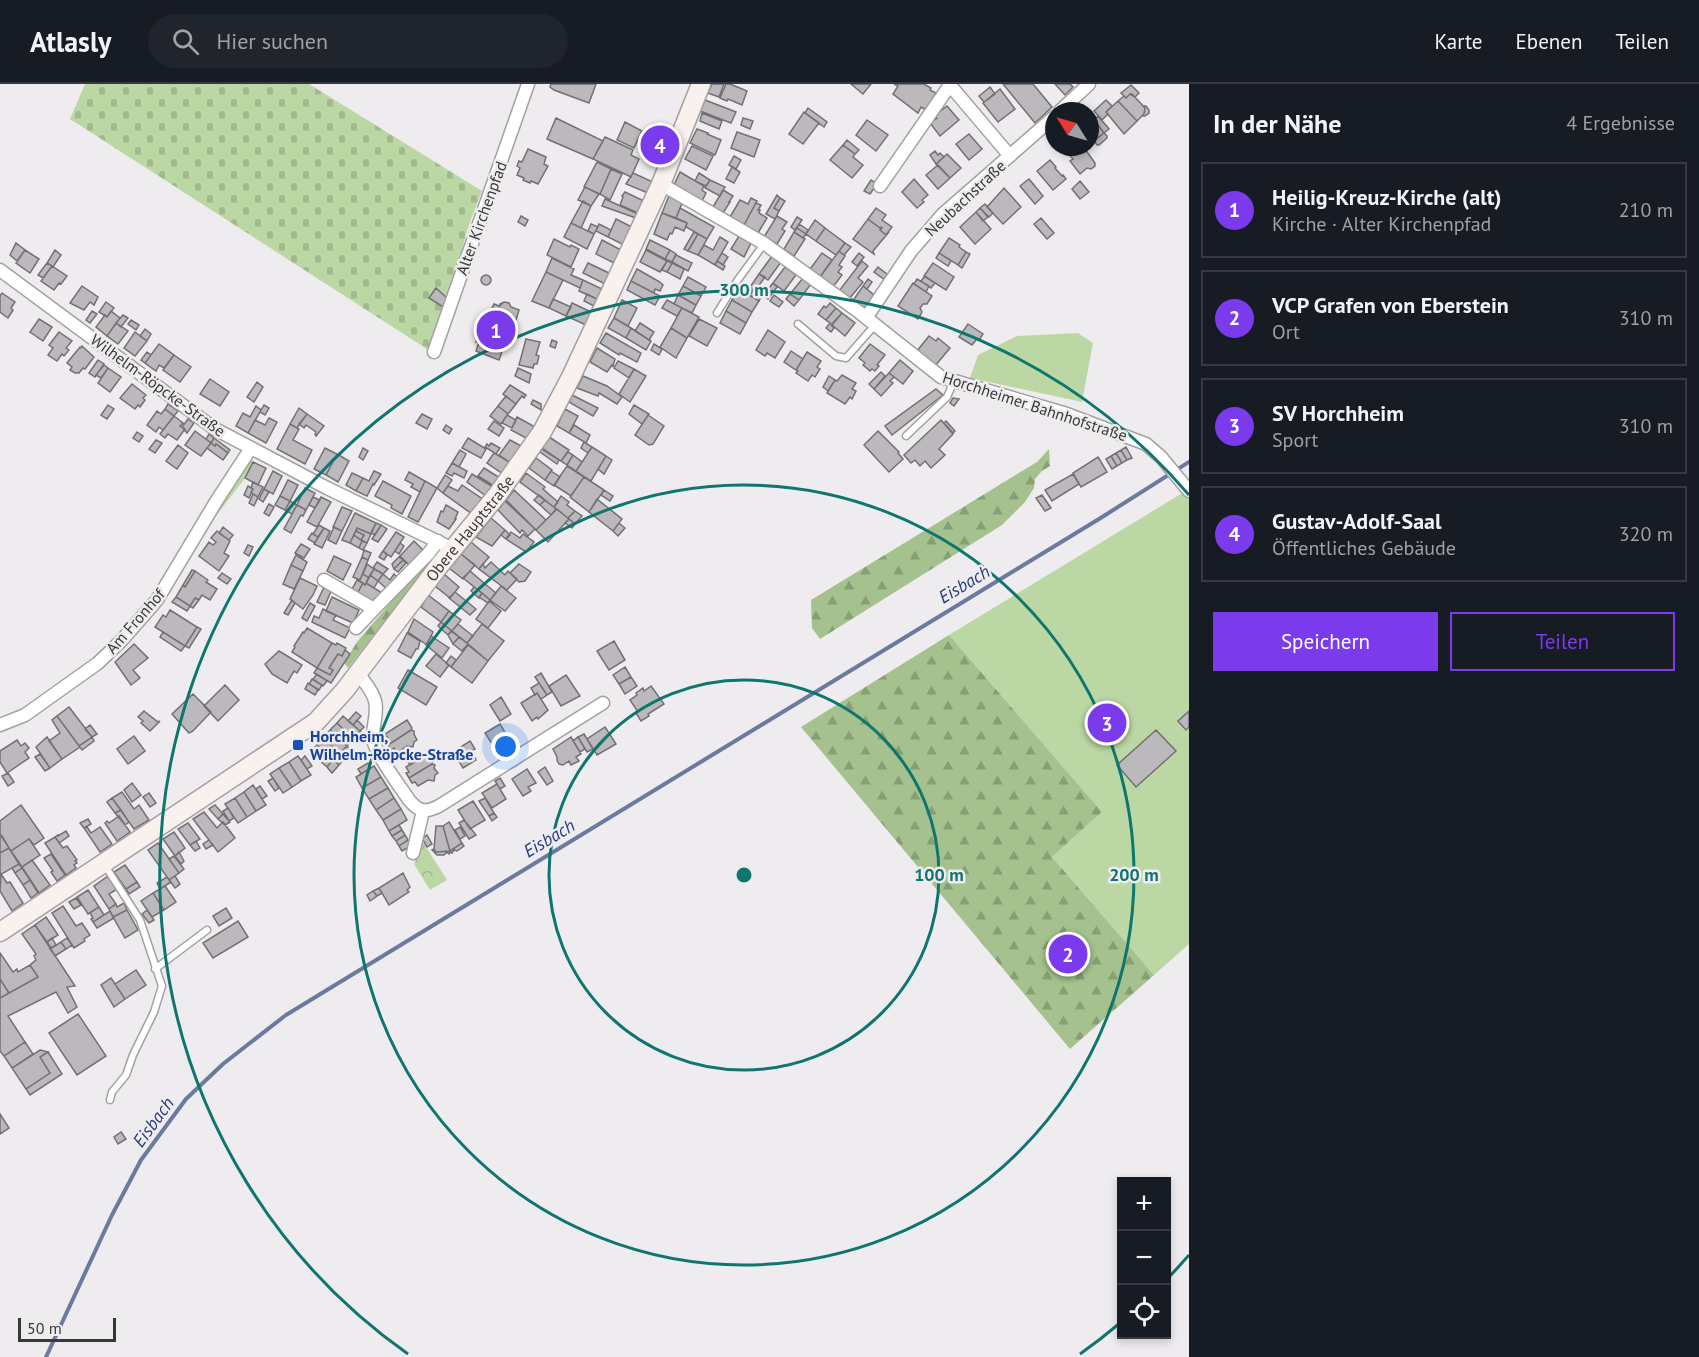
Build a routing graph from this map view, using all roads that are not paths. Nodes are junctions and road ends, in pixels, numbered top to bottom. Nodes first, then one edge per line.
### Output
1 (528, 84) edge
2 (701, 84) edge
3 (1089, 84) edge
4 (950, 85) edge
5 (1070, 102) edge
6 (1045, 125) edge
7 (1010, 156) junction
8 (661, 184) junction
9 (880, 186) dead end
10 (765, 244) junction
11 (0, 270) edge
12 (717, 313) dead end
13 (871, 321) junction
14 (798, 324) dead end
15 (434, 352) dead end
16 (954, 381) junction
17 (906, 436) dead end
18 (251, 448) junction
19 (1187, 489) edge
20 (446, 545) junction
21 (324, 580) dead end
22 (374, 609) junction
23 (356, 628) dead end
24 (358, 673) junction
25 (603, 703) dead end
26 (0, 725) edge
27 (423, 811) junction
28 (413, 853) dead end
29 (104, 864) junction
30 (207, 930) dead end
31 (0, 932) edge
32 (156, 969) junction
33 (110, 1100) dead end

1 - 15 street, Alter Kirchenpfad
2 - 8 main road, Obere Hauptstraße
3 - 5 street
4 - 7 street
4 - 9 street
6 - 7 street, Neubachstraße
7 - 13 street, Neubachstraße
8 - 10 street, Horchheimer Bahnhofstraße
8 - 20 main road, Obere Hauptstraße
10 - 12 lane
10 - 13 street, Horchheimer Bahnhofstraße
11 - 18 street, Wilhelm-Röpcke-Straße
13 - 14 lane
13 - 16 street, Horchheimer Bahnhofstraße
16 - 17 lane
16 - 19 street, Horchheimer Bahnhofstraße
18 - 20 street, Wilhelm-Röpcke-Straße
18 - 26 street, Am Fronhof
20 - 22 street, Obere Hauptstraße
20 - 24 main road, Obere Hauptstraße
21 - 22 street
22 - 23 street, Obere Hauptstraße
24 - 27 street
24 - 29 main road, Obere Hauptstraße
25 - 27 street
27 - 28 street
29 - 31 main road, Obere Hauptstraße
29 - 32 lane
30 - 32 lane
32 - 33 lane

